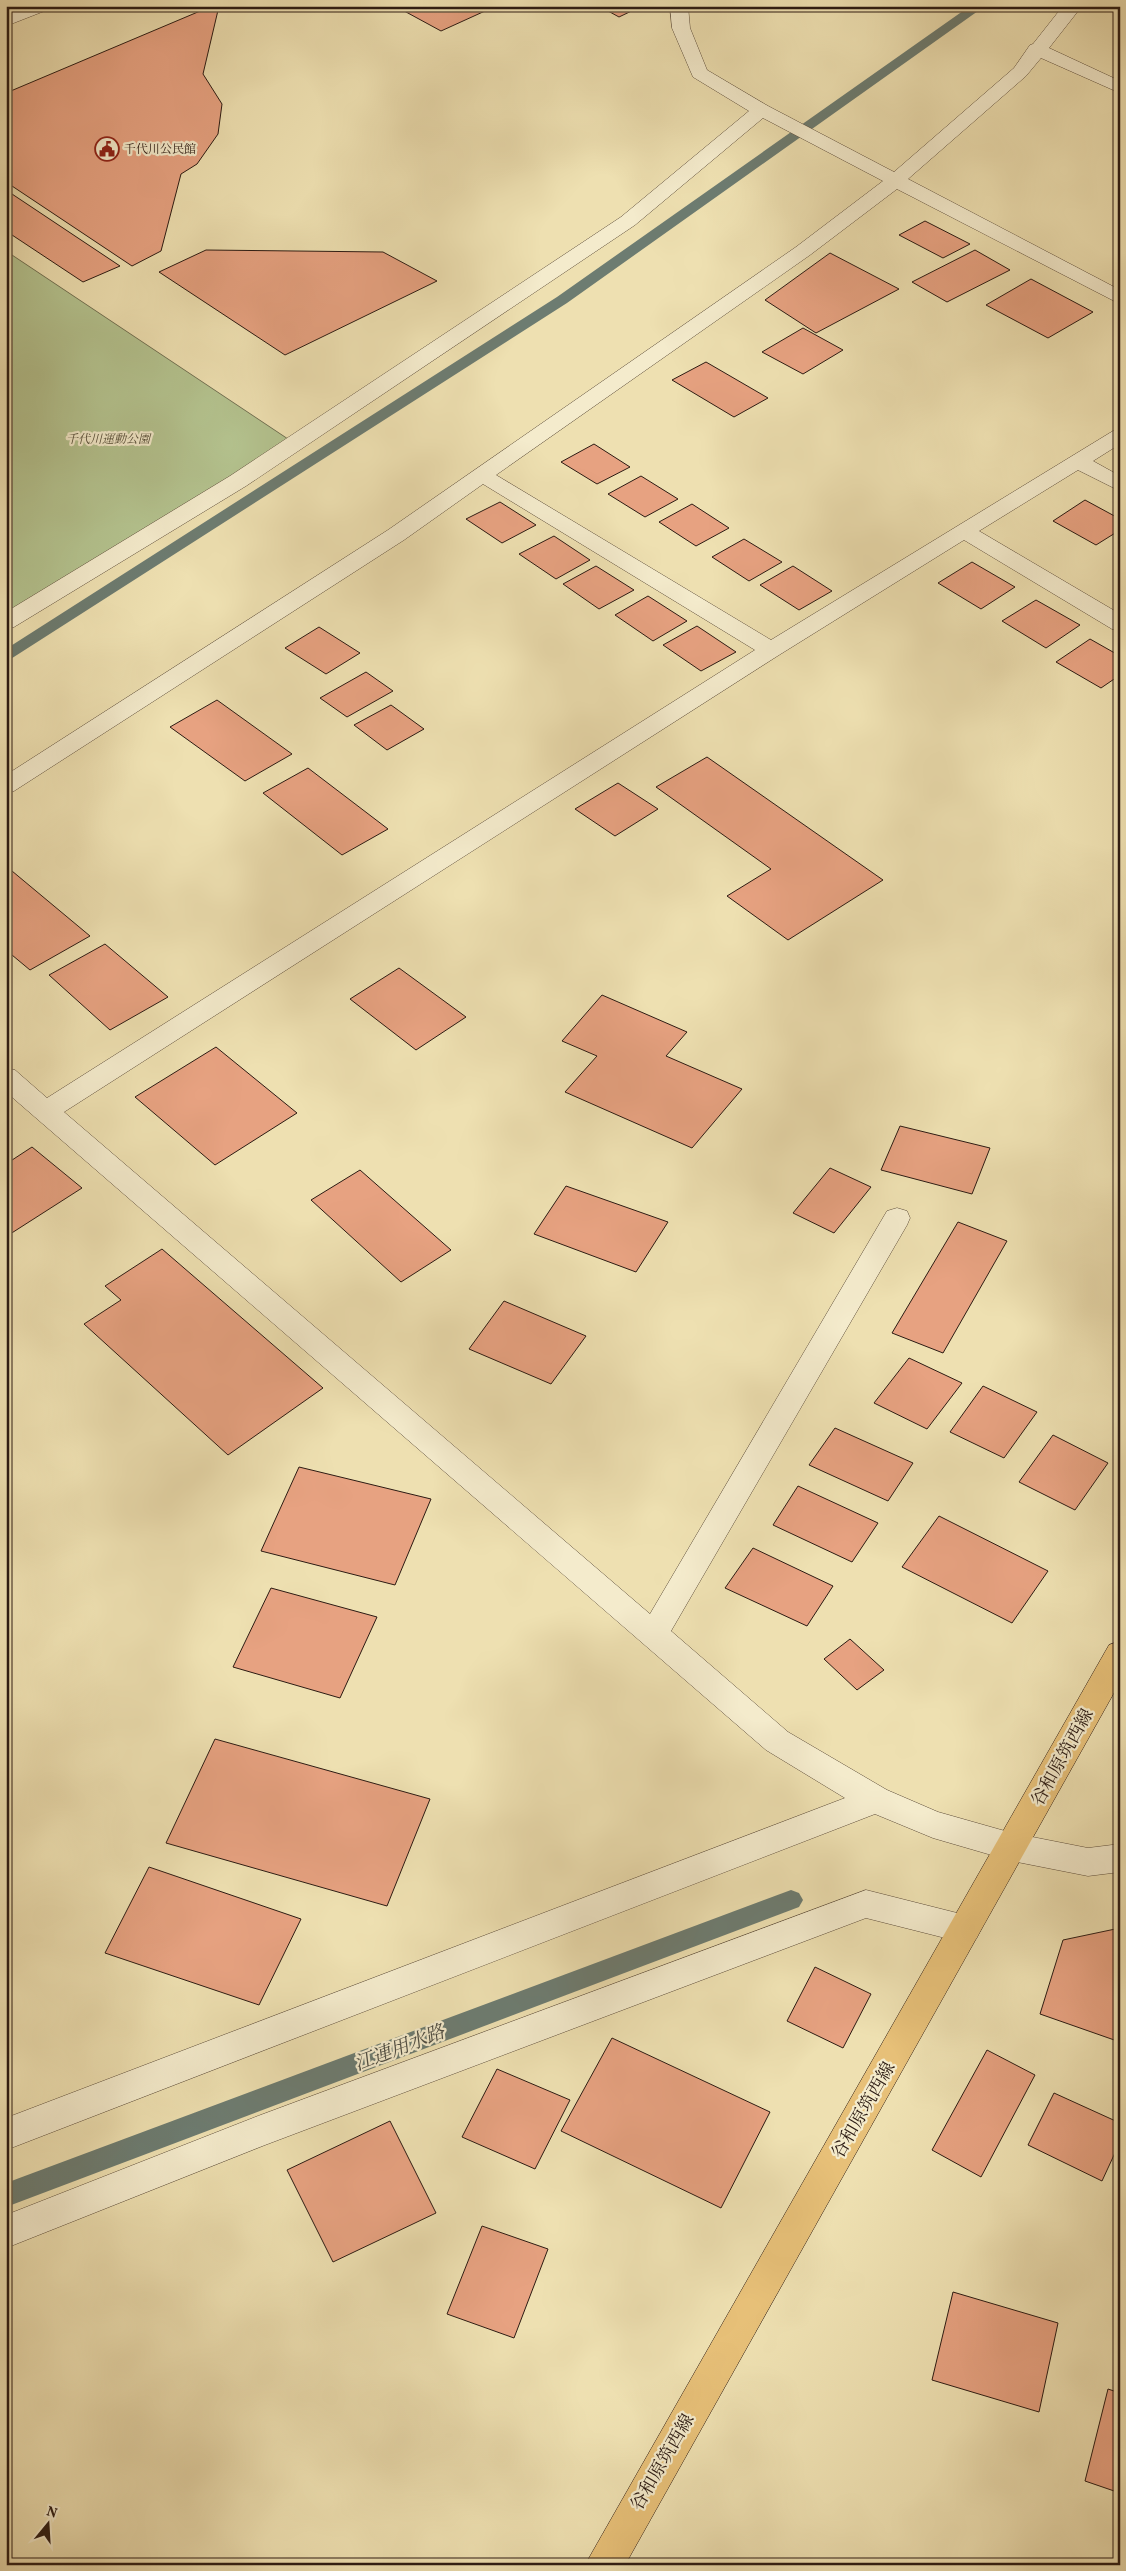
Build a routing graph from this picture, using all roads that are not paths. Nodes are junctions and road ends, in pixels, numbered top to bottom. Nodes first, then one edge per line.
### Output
1 (41, 6) edge
2 (679, 6) edge
3 (1073, 6) edge
4 (6, 21) edge
5 (1036, 50) junction
6 (1120, 88) edge
7 (761, 110) junction
8 (895, 181) junction
9 (1120, 298) edge
10 (1120, 435) edge
11 (1078, 461) junction
12 (482, 475) junction
13 (1120, 484) edge
14 (964, 531) junction
15 (6, 622) edge
16 (1120, 624) edge
17 (772, 650) junction
18 (6, 786) edge
19 (6, 1076) edge
20 (47, 1110) junction
21 (897, 1218) dead end
22 (653, 1635) junction
23 (1120, 1654) edge
24 (876, 1800) junction
25 (1012, 1847) junction
26 (1120, 1858) edge
27 (966, 1929) junction
28 (6, 2134) edge
29 (6, 2232) edge
30 (604, 2565) edge

1 - 4 street
2 - 7 street
3 - 5 street
5 - 6 street
5 - 8 street
7 - 8 street
7 - 15 street
8 - 9 street
8 - 12 street
10 - 11 street
11 - 13 street
11 - 14 street
12 - 17 street
12 - 18 street
14 - 16 street
14 - 17 street
17 - 20 street
19 - 20 street
20 - 22 street
21 - 22 street
22 - 24 street
23 - 25 main road, 谷和原筑西線
24 - 25 street
24 - 28 street
25 - 26 street
25 - 27 main road, 谷和原筑西線
27 - 29 street
27 - 30 main road, 谷和原筑西線

